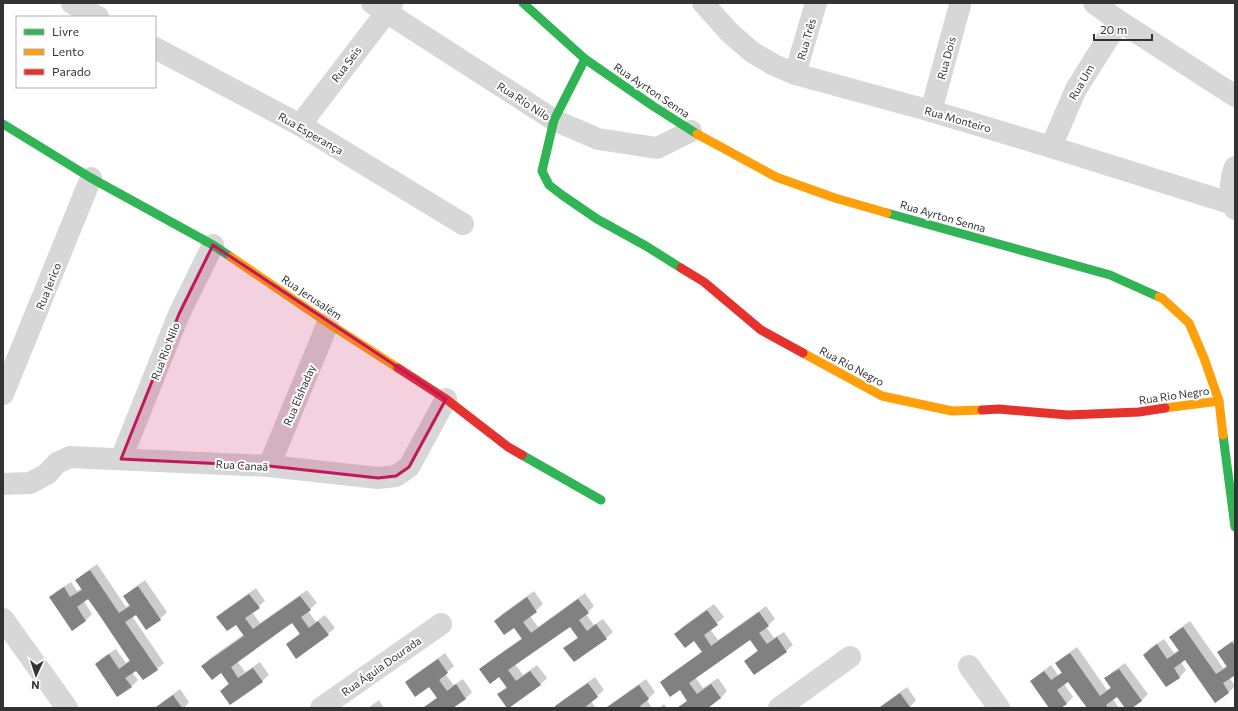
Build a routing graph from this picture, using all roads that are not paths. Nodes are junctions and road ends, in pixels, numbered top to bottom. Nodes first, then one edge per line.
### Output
1 (72, 3) edge
2 (523, 3) edge
3 (703, 3) edge
4 (816, 3) edge
5 (1094, 3) edge
6 (960, 5) dead end
7 (383, 6) edge
8 (96, 16) edge
9 (1119, 21) junction
10 (156, 49) edge
11 (584, 59) junction
12 (795, 74) junction
13 (1235, 96) edge
14 (931, 111) junction
15 (554, 120) junction
16 (3, 124) edge
17 (300, 125) junction
18 (691, 131) junction
19 (1051, 146) junction
20 (1235, 167) edge
21 (91, 178) junction
22 (1234, 207) edge
23 (463, 224) dead end
24 (214, 245) junction
25 (328, 323) junction
26 (3, 394) edge
27 (446, 399) junction
28 (1219, 400) junction
29 (121, 459) junction
30 (269, 466) junction
31 (3, 484) edge
32 (601, 500) dead end
33 (1235, 527) edge
34 (3, 620) edge
35 (441, 624) dead end
36 (850, 657) dead end
37 (969, 666) dead end
38 (67, 708) edge
39 (321, 708) edge
40 (779, 708) edge
41 (999, 708) edge

1 - 8 street
2 - 11 street, Rua Ayrton Senna
3 - 12 street, Rua Monteiro
4 - 12 street, Rua Três
5 - 9 street
6 - 14 street, Rua Dois
7 - 15 street, Rua Rio Nilo
7 - 17 street, Rua Seis
9 - 13 street
9 - 19 street, Rua Um
10 - 17 street, Rua Esperança
11 - 15 street
11 - 18 street, Rua Ayrton Senna
12 - 14 street, Rua Monteiro
14 - 19 street, Rua Monteiro
15 - 18 street, Rua Rio Nilo
15 - 28 street, Rua Rio Negro
16 - 21 street, Rua Jerusalém
17 - 23 street, Rua Esperança
18 - 28 street, Rua Ayrton Senna
19 - 22 street, Rua Monteiro
20 - 22 street
21 - 24 street, Rua Jerusalém
21 - 26 street, Rua Jerico
24 - 25 street, Rua Jerusalém
24 - 29 street, Rua Rio Nilo
25 - 27 street, Rua Jerusalém
25 - 30 street, Rua Elshaday
27 - 30 street, Rua Canaã
27 - 32 street, Rua Jerusalém
28 - 33 street, Rua Ayrton Senna
29 - 30 street, Rua Canaã
29 - 31 street, Rua Canaã
34 - 38 street
35 - 39 street, Rua Águia Dourada
36 - 40 street
37 - 41 street

